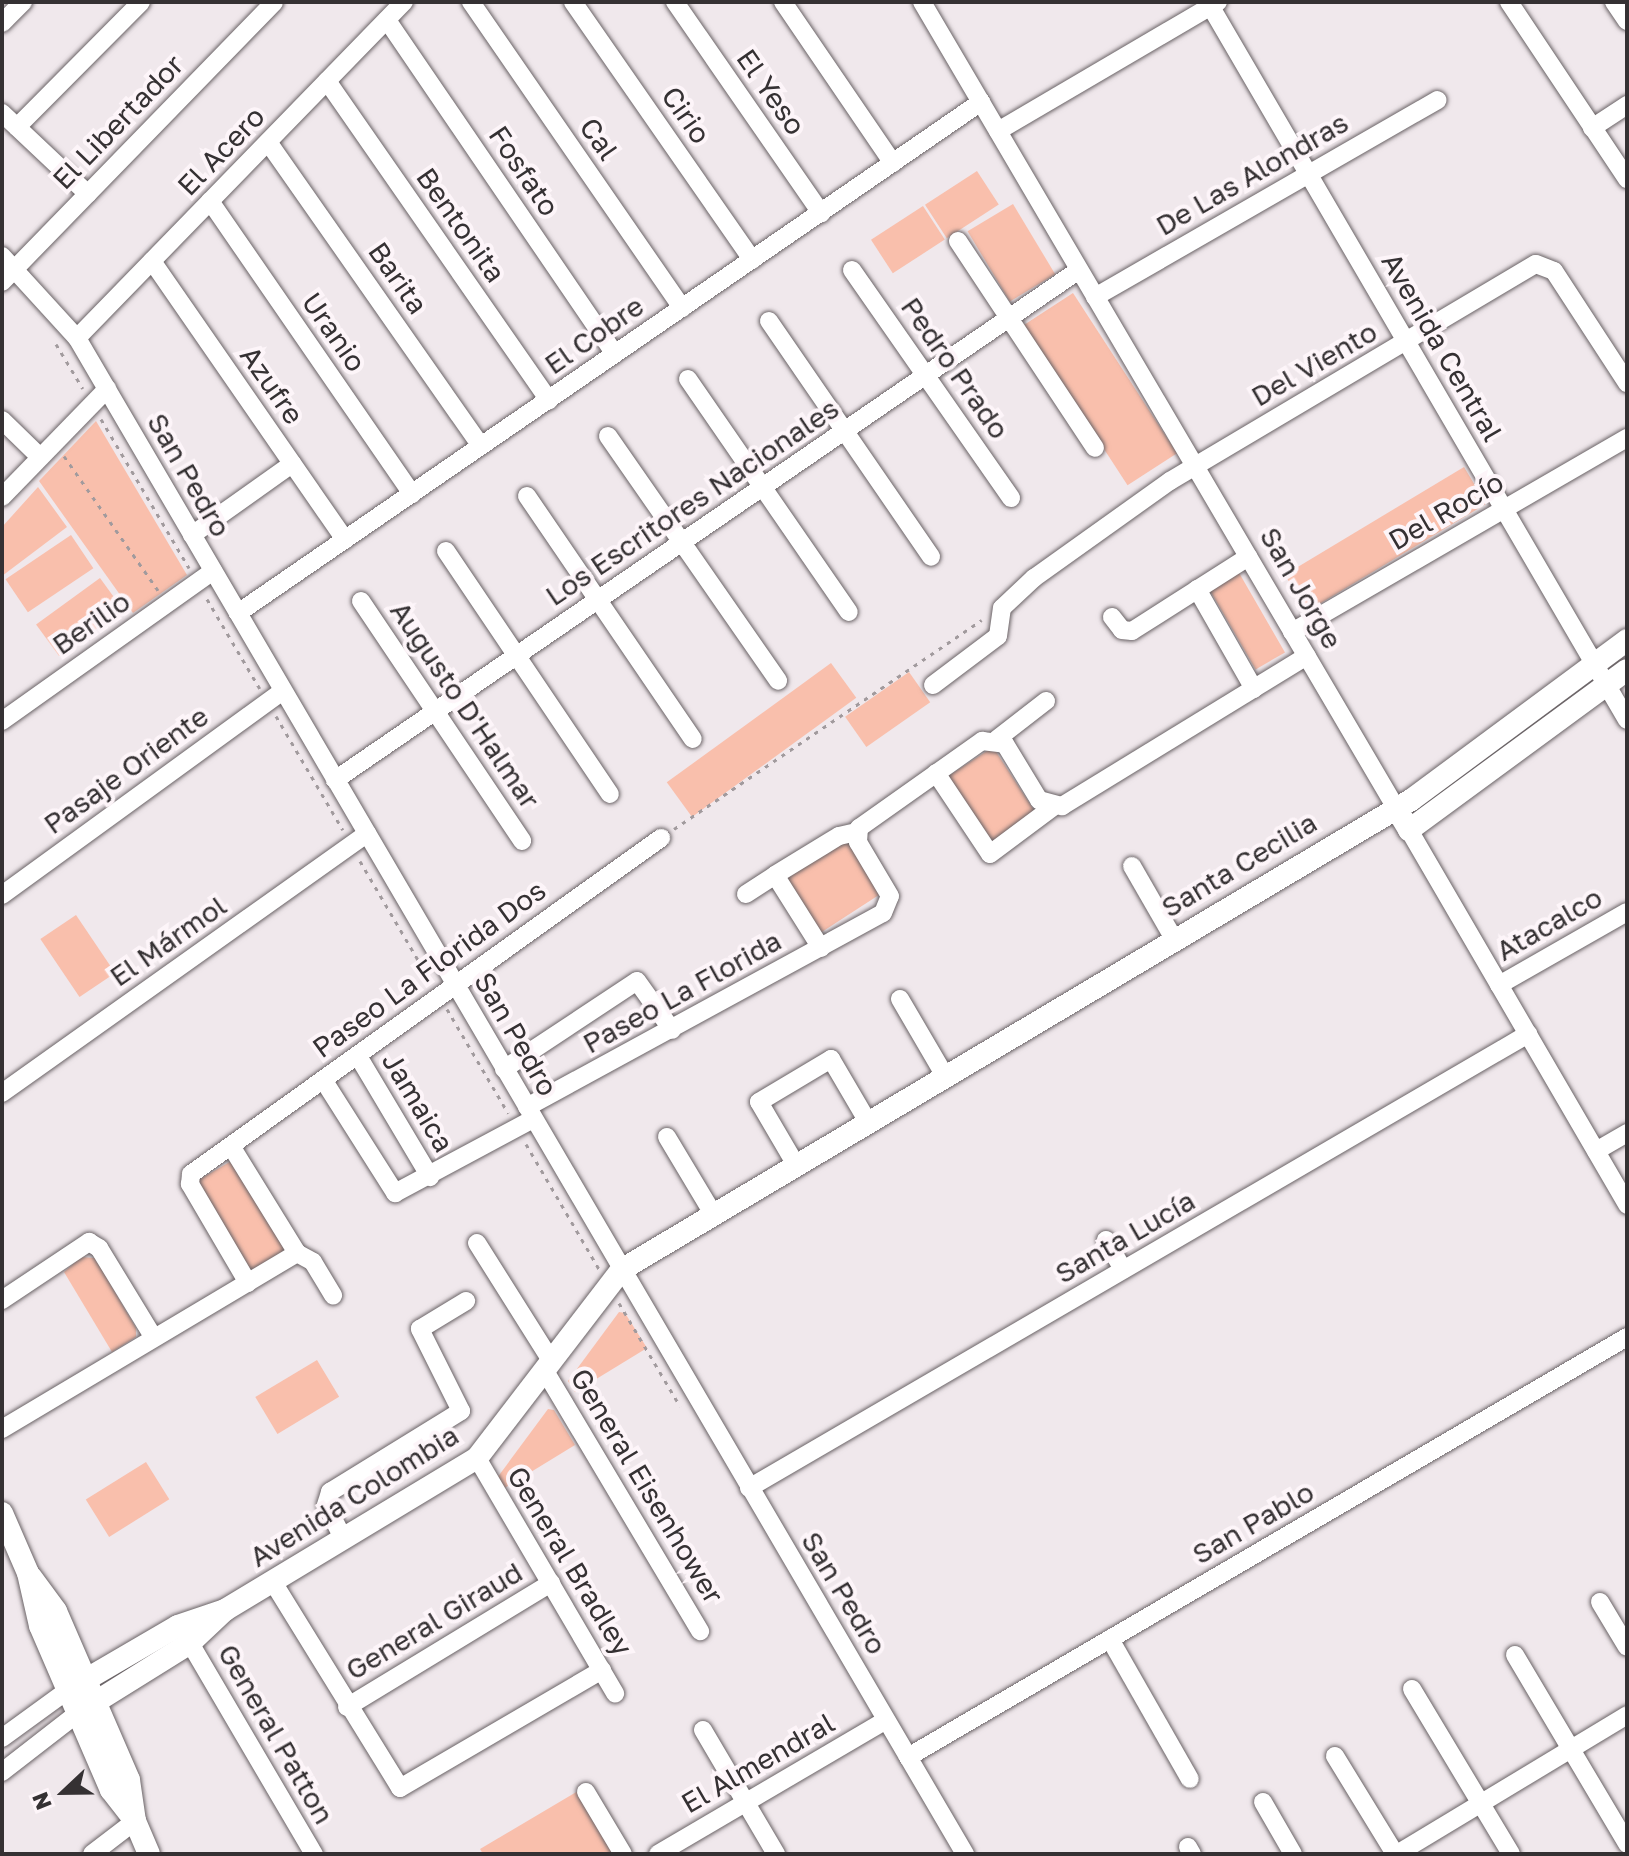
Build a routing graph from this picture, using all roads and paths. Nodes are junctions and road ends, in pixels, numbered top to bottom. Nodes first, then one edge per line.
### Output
1 (22, 2) edge
2 (141, 2) edge
3 (404, 2) edge
4 (471, 2) edge
5 (573, 2) edge
6 (675, 2) edge
7 (783, 2) edge
8 (922, 2) edge
9 (1509, 2) edge
10 (1614, 2) edge
11 (268, 4) edge
12 (1212, 4) edge
13 (387, 20) junction
14 (1627, 21) edge
15 (2, 23) edge
16 (327, 81) junction
17 (1437, 100) dead end
18 (981, 102) junction
19 (1627, 105) edge
20 (2, 113) edge
21 (17, 127) junction
22 (1592, 128) junction
23 (998, 131) junction
24 (268, 142) junction
25 (893, 163) junction
26 (1308, 175) junction
27 (1627, 179) edge
28 (88, 194) junction
29 (210, 201) junction
30 (821, 213) junction
31 (958, 241) dead end
32 (752, 260) junction
33 (152, 261) junction
34 (6, 269) edge
35 (852, 270) dead end
36 (1079, 270) junction
37 (1095, 297) junction
38 (682, 308) junction
39 (1010, 318) junction
40 (769, 321) dead end
41 (77, 338) junction
42 (54, 341) dead end
43 (1407, 343) junction
44 (615, 354) junction
45 (926, 375) junction
46 (688, 379) dead end
47 (1627, 383) edge
48 (107, 389) junction
49 (549, 400) junction
50 (92, 404) junction
51 (2, 420) edge
52 (844, 431) junction
53 (608, 436) dead end
54 (1627, 438) edge
55 (55, 443) junction
56 (481, 446) junction
57 (1095, 448) dead end
58 (40, 457) junction
59 (292, 464) junction
60 (1194, 465) junction
61 (763, 487) junction
62 (412, 494) junction
63 (527, 496) dead end
64 (2, 497) edge
65 (1011, 498) dead end
66 (1504, 510) junction
67 (192, 535) junction
68 (345, 540) junction
69 (681, 543) junction
70 (446, 551) dead end
71 (931, 557) dead end
72 (1248, 557) junction
73 (213, 571) junction
74 (197, 582) junction
75 (1197, 589) junction
76 (598, 600) junction
77 (361, 601) dead end
78 (167, 603) junction
79 (1002, 608) junction
80 (849, 612) dead end
81 (238, 613) junction
82 (1112, 617) dead end
83 (1292, 632) junction
84 (1627, 640) edge
85 (517, 656) junction
86 (1307, 656) junction
87 (1594, 664) junction
88 (1627, 670) edge
89 (778, 681) dead end
90 (933, 685) dead end
91 (1607, 686) junction
92 (1254, 689) junction
93 (276, 697) junction
94 (1046, 701) dead end
95 (435, 712) junction
96 (1627, 720) edge
97 (2, 721) edge
98 (693, 739) dead end
99 (997, 739) junction
100 (936, 773) junction
101 (335, 780) junction
102 (610, 794) dead end
103 (1053, 807) junction
104 (1396, 808) junction
105 (1409, 830) junction
106 (857, 832) junction
107 (661, 838) joint
108 (359, 840) junction
109 (522, 841) dead end
110 (1132, 866) dead end
111 (775, 875) junction
112 (746, 894) dead end
113 (2, 895) edge
114 (1627, 912) edge
115 (1174, 939) junction
116 (821, 948) junction
117 (1499, 985) junction
118 (456, 987) junction
119 (441, 998) junction
120 (900, 999) dead end
121 (672, 1030) junction
122 (1528, 1034) junction
123 (358, 1056) junction
124 (504, 1069) junction
125 (945, 1076) junction
126 (324, 1081) junction
127 (2, 1093) edge
128 (526, 1118) junction
129 (868, 1122) junction
130 (1627, 1133) edge
131 (667, 1137) dead end
132 (231, 1146) junction
133 (1596, 1151) junction
134 (796, 1165) junction
135 (430, 1177) junction
136 (1627, 1205) edge
137 (713, 1214) junction
138 (1106, 1240) dead end
139 (477, 1243) dead end
140 (297, 1253) junction
141 (1123, 1270) junction
142 (614, 1276) junction
143 (248, 1283) junction
144 (333, 1295) dead end
145 (2, 1300) edge
146 (466, 1301) dead end
147 (1627, 1337) edge
148 (154, 1338) junction
149 (548, 1366) junction
150 (686, 1416) dead end
151 (2, 1429) edge
152 (477, 1458) junction
153 (749, 1488) junction
154 (2, 1513) edge
155 (344, 1540) junction
156 (273, 1582) junction
157 (551, 1583) junction
158 (1600, 1602) dead end
159 (225, 1610) junction
160 (700, 1631) dead end
161 (1110, 1639) junction
162 (190, 1643) junction
163 (1627, 1647) edge
164 (1515, 1655) dead end
165 (602, 1670) junction
166 (76, 1684) junction
167 (1412, 1689) dead end
168 (615, 1693) dead end
169 (347, 1707) junction
170 (86, 1708) junction
171 (1627, 1715) edge
172 (886, 1720) junction
173 (703, 1730) dead end
174 (2, 1738) edge
175 (1570, 1749) junction
176 (1335, 1756) dead end
177 (908, 1757) junction
178 (2, 1772) edge
179 (1190, 1779) dead end
180 (586, 1792) dead end
181 (1263, 1802) dead end
182 (745, 1803) junction
183 (1481, 1803) junction
184 (135, 1821) junction
185 (1627, 1844) edge
186 (92, 1854) edge
187 (149, 1854) edge
188 (314, 1854) edge
189 (623, 1854) edge
190 (658, 1854) edge
191 (776, 1854) edge
192 (965, 1854) edge
193 (1293, 1854) edge
194 (1396, 1854) edge
195 (1511, 1854) edge

1 - 15 street
2 - 21 street
3 - 13 street, El Acero
4 - 38 street, Cal
5 - 32 street, Cirio
6 - 30 street, El Yeso
7 - 25 street
8 - 18 street, San Jorge
9 - 22 street
10 - 14 street
11 - 28 street, El Libertador
12 - 23 street
12 - 26 street, Avenida Central
13 - 16 street, El Acero
13 - 44 street, Fosfato
16 - 24 street, El Acero
16 - 49 street, Bentonita
17 - 26 street, De Las Alondras
18 - 23 street, San Jorge
18 - 25 street, El Cobre
19 - 22 street
20 - 21 street
21 - 28 street
22 - 27 street
23 - 36 street, San Jorge
24 - 29 street, El Acero
24 - 56 street, Barita
25 - 30 street, El Cobre
26 - 37 street, De Las Alondras
26 - 43 street, Avenida Central
28 - 34 street, El Libertador
29 - 33 street, El Acero
29 - 62 street, Uranio
30 - 32 street, El Cobre
31 - 39 street
32 - 38 street, El Cobre
33 - 41 street, El Acero
33 - 59 street, Azufre
34 - 41 street, San Pedro
35 - 45 street, Pedro Prado
36 - 37 street, San Jorge
36 - 39 street, Los Escritores Nacionales
37 - 60 street, San Jorge
38 - 44 street, El Cobre
39 - 45 street, Los Escritores Nacionales
39 - 57 street
40 - 52 street
41 - 48 street, San Pedro
42 - 50 path
43 - 47 street, Del Viento
43 - 60 street, Del Viento
43 - 66 street, Avenida Central
44 - 49 street, El Cobre
45 - 52 street, Los Escritores Nacionales
45 - 65 street, Pedro Prado
46 - 61 street
48 - 50 street
48 - 67 street, San Pedro
49 - 56 street, El Cobre
50 - 55 street
50 - 74 path
51 - 58 street
52 - 61 street, Los Escritores Nacionales
52 - 71 street
53 - 69 street
54 - 66 street, Del Rocío
55 - 58 street
55 - 78 path
56 - 62 street, El Cobre
58 - 64 street
59 - 67 street
59 - 68 street, Azufre
60 - 72 street, San Jorge
60 - 79 street, Del Viento
61 - 69 street, Los Escritores Nacionales
61 - 80 street
62 - 68 street, El Cobre
63 - 76 street
66 - 83 street, Del Rocío
66 - 87 street, Avenida Central
67 - 73 street, San Pedro
68 - 81 street, El Cobre
69 - 76 street, Los Escritores Nacionales
69 - 89 street
70 - 85 street
72 - 75 street
72 - 83 street, San Jorge
73 - 74 street, Berilio
73 - 81 street, San Pedro
74 - 78 street, Berilio
74 - 93 path
75 - 82 street
75 - 92 street
76 - 85 street, Los Escritores Nacionales
76 - 98 street
77 - 95 street, Augusto D'Halmar
78 - 97 street, Berilio
79 - 90 street
79 - 107 path
81 - 93 street, San Pedro
83 - 86 street, San Jorge
84 - 87 main road, Santa Cecilia
85 - 95 street, Los Escritores Nacionales
85 - 102 street
86 - 92 street
86 - 104 street, San Jorge
87 - 91 street, Avenida Central
87 - 104 main road, Santa Cecilia
88 - 91 main road
91 - 96 street, Avenida Central
91 - 105 main road
92 - 103 street
93 - 101 street, San Pedro
93 - 108 path
93 - 113 street, Pasaje Oriente
94 - 99 street, Paseo La Florida
95 - 101 street, Los Escritores Nacionales
95 - 109 street, Augusto D'Halmar
99 - 100 street, Paseo La Florida
99 - 103 street
100 - 103 street
100 - 106 street, Paseo La Florida
101 - 108 street, San Pedro
104 - 105 main road, San Jorge
104 - 115 main road, Santa Cecilia
105 - 117 street, San Jorge
106 - 111 street, Paseo La Florida
106 - 116 street, Paseo La Florida
107 - 118 street, Paseo La Florida Dos
108 - 118 street, San Pedro
108 - 119 path
108 - 127 street, El Mármol
110 - 115 street
111 - 112 street, Paseo La Florida
111 - 116 street, Paseo La Florida
114 - 117 street, Atacalco
115 - 125 main road, Santa Cecilia
116 - 121 street, Paseo La Florida
117 - 122 street, San Jorge
118 - 119 street, Paseo La Florida Dos
118 - 124 street, San Pedro
119 - 123 street, Paseo La Florida Dos
119 - 128 path
120 - 125 street
121 - 124 street, Paseo La Florida
121 - 128 street, Paseo La Florida
122 - 133 street, San Jorge
122 - 141 street, Santa Lucía
123 - 126 street, Paseo La Florida Dos
123 - 135 street, Jamaica
124 - 128 street, San Pedro
125 - 129 main road, Santa Cecilia
126 - 132 street, Paseo La Florida Dos
126 - 135 street, Paseo La Florida
128 - 135 street, Paseo La Florida
128 - 142 street, San Pedro
128 - 142 path
129 - 134 main road, Santa Cecilia
129 - 134 street
130 - 133 street
131 - 137 street
132 - 140 street
132 - 143 street, Paseo La Florida Dos
133 - 136 street, San Jorge
134 - 137 main road, Santa Cecilia
137 - 142 main road, Santa Cecilia
138 - 141 street
139 - 149 street, General Eisenhower
140 - 143 street
140 - 144 street
141 - 153 street, Santa Lucía
142 - 149 main road, Avenida Colombia
142 - 150 path
142 - 153 street, San Pedro
143 - 148 street
145 - 148 street
146 - 155 street
147 - 161 street, San Pablo
148 - 151 street
149 - 152 main road, Avenida Colombia
149 - 160 street, General Eisenhower
152 - 155 main road, Avenida Colombia
152 - 157 street, General Bradley
153 - 172 street, San Pedro
154 - 166 main road
155 - 156 main road, Avenida Colombia
156 - 159 main road, Avenida Colombia
156 - 169 street
157 - 165 street, General Bradley
157 - 169 street, General Giraud
158 - 163 street
159 - 162 main road, Avenida Colombia
159 - 166 main road, Avenida Colombia
161 - 177 street, San Pablo
161 - 179 street
162 - 170 main road, Avenida Colombia
162 - 188 street, General Patton
164 - 175 street
165 - 168 street, General Bradley
165 - 169 street
166 - 170 main road
166 - 174 street, Avenida Colombia
167 - 183 street
170 - 178 street, Avenida Colombia
170 - 184 main road
171 - 175 street
172 - 177 street, San Pedro
172 - 182 street, El Almendral
173 - 182 street
175 - 183 street
175 - 185 street
176 - 194 street
177 - 192 street, San Pedro
180 - 189 street
181 - 193 street
182 - 190 street, El Almendral
182 - 191 street
183 - 194 street
183 - 195 street
184 - 186 street
184 - 187 main road

